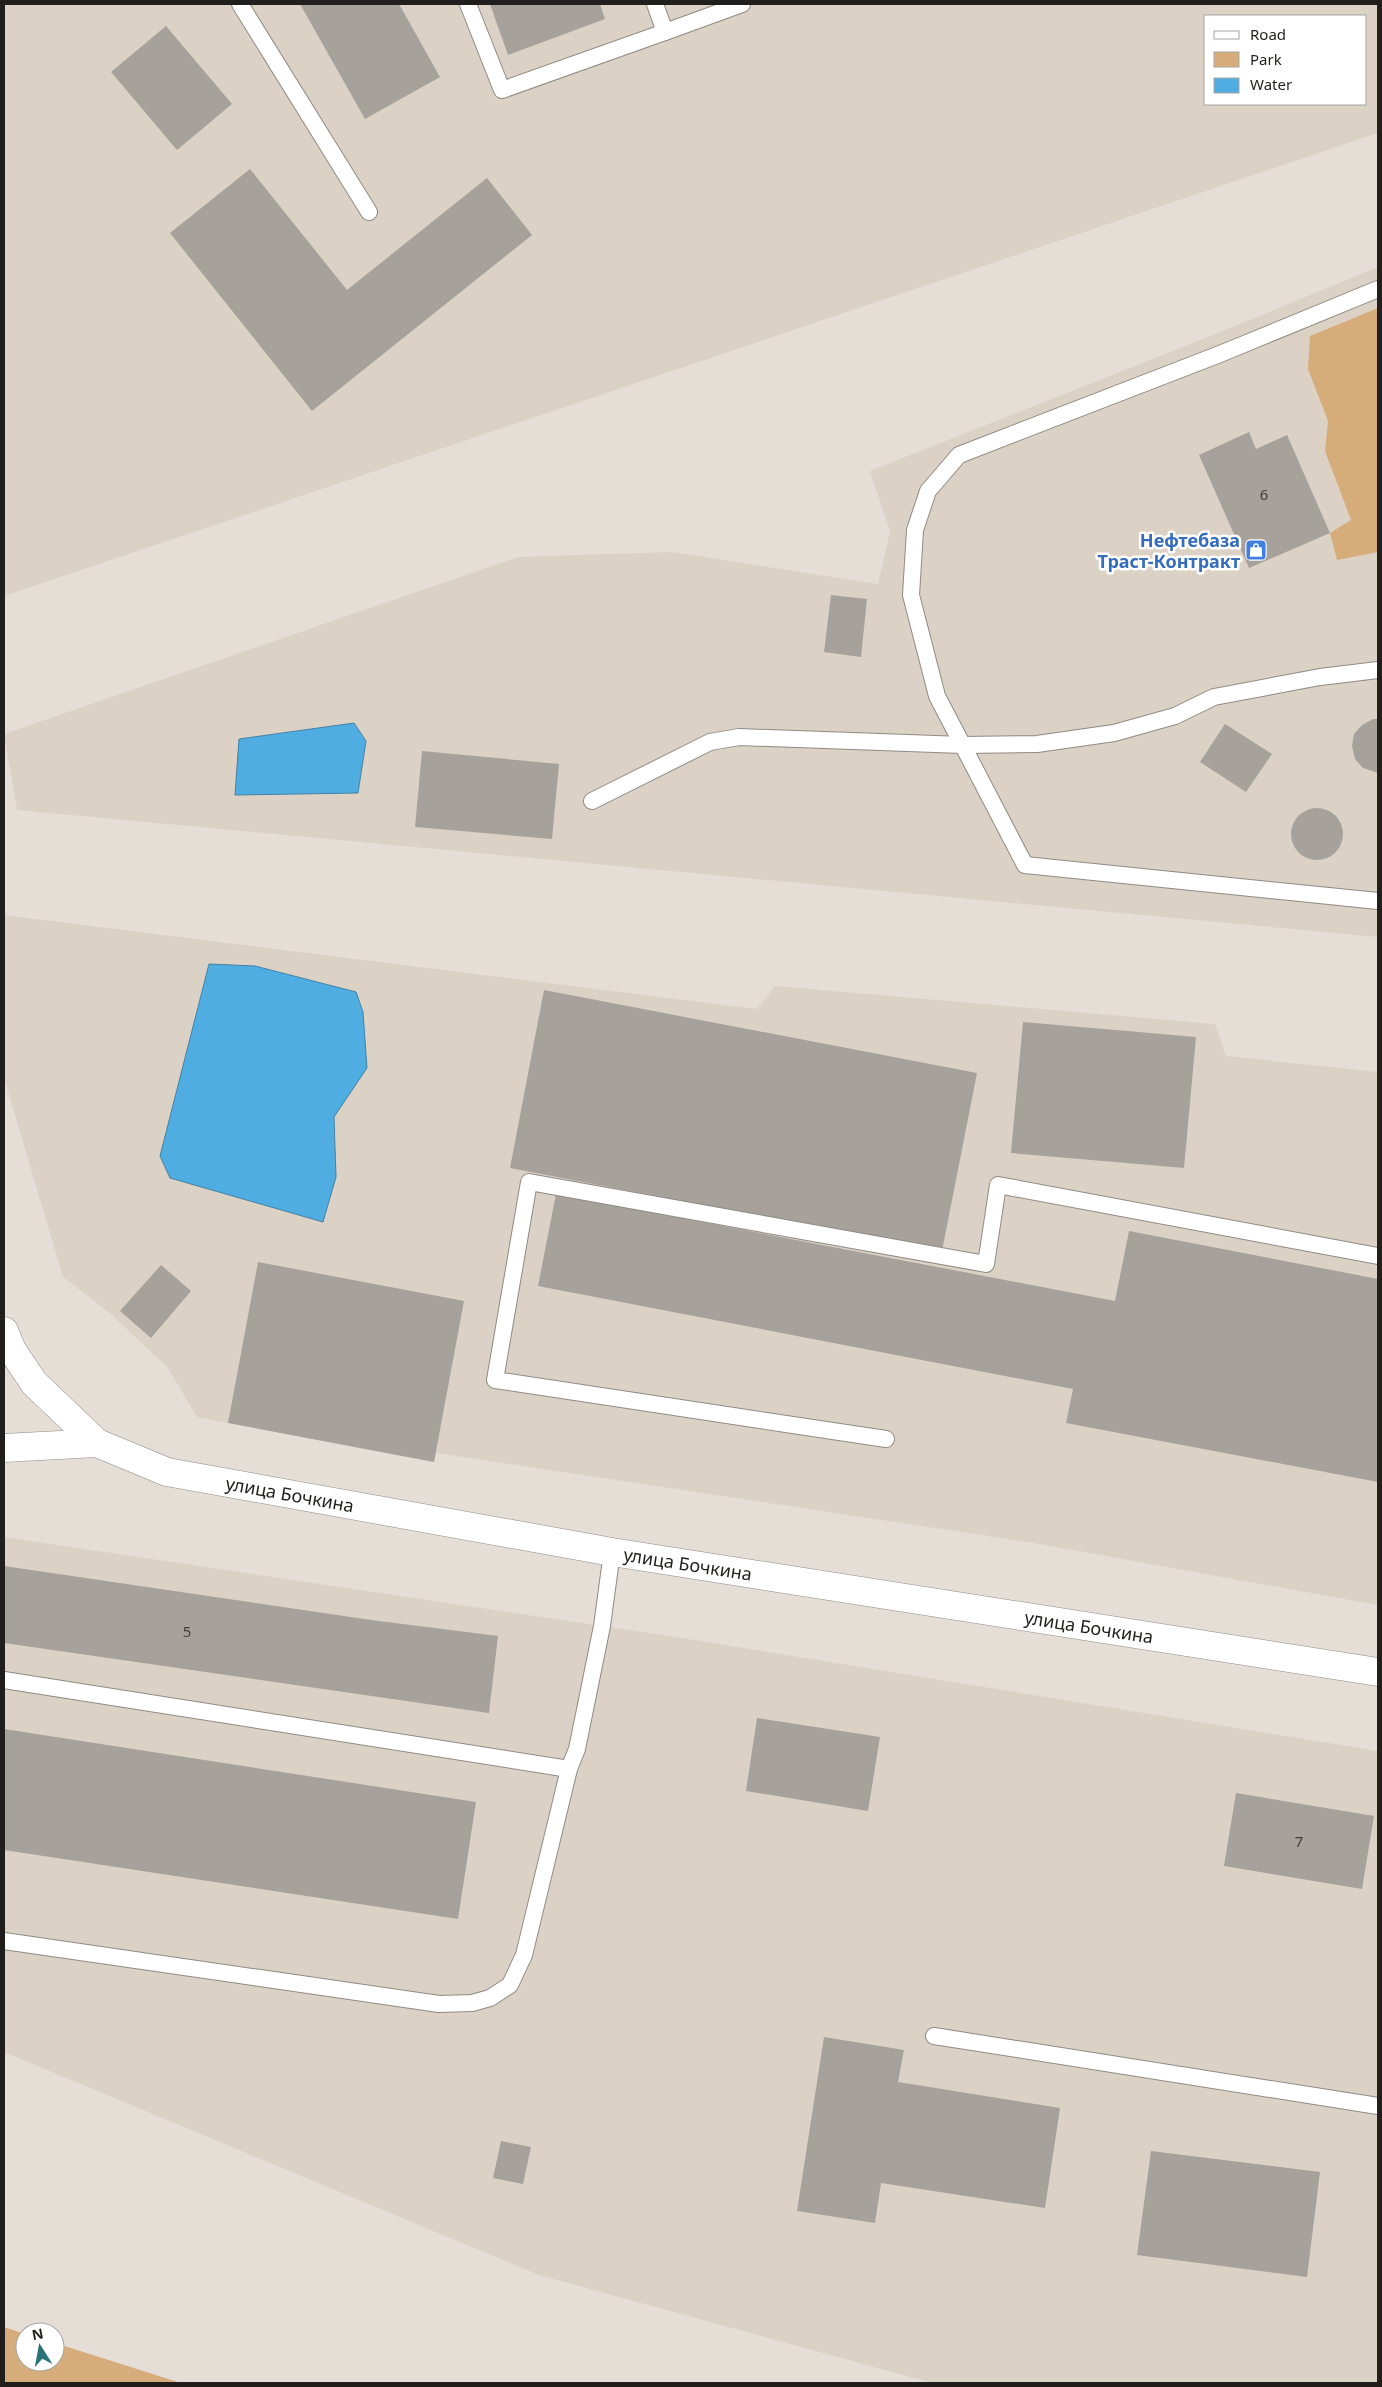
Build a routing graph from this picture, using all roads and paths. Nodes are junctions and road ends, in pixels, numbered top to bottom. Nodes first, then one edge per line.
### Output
1 (240, 4) edge
2 (468, 4) edge
3 (655, 4) edge
4 (742, 4) edge
5 (665, 32) junction
6 (370, 212) dead end
7 (1378, 289) edge
8 (1378, 670) edge
9 (963, 745) junction
10 (592, 802) dead end
11 (1378, 901) edge
12 (1378, 1256) edge
13 (4, 1331) edge
14 (886, 1439) dead end
15 (97, 1443) junction
16 (4, 1448) edge
17 (612, 1552) junction
18 (1378, 1672) edge
19 (4, 1680) edge
20 (569, 1769) junction
21 (4, 1941) edge
22 (934, 2036) dead end
23 (1378, 2106) edge

1 - 6 lane
2 - 5 lane
3 - 5 lane
4 - 5 lane
7 - 9 lane
8 - 9 lane
9 - 10 lane
9 - 11 lane
12 - 14 lane
13 - 15 street
15 - 16 street, улица Бочкина
15 - 17 street, улица Бочкина
17 - 18 street, улица Бочкина
17 - 20 lane
19 - 20 lane
20 - 21 lane
22 - 23 lane

